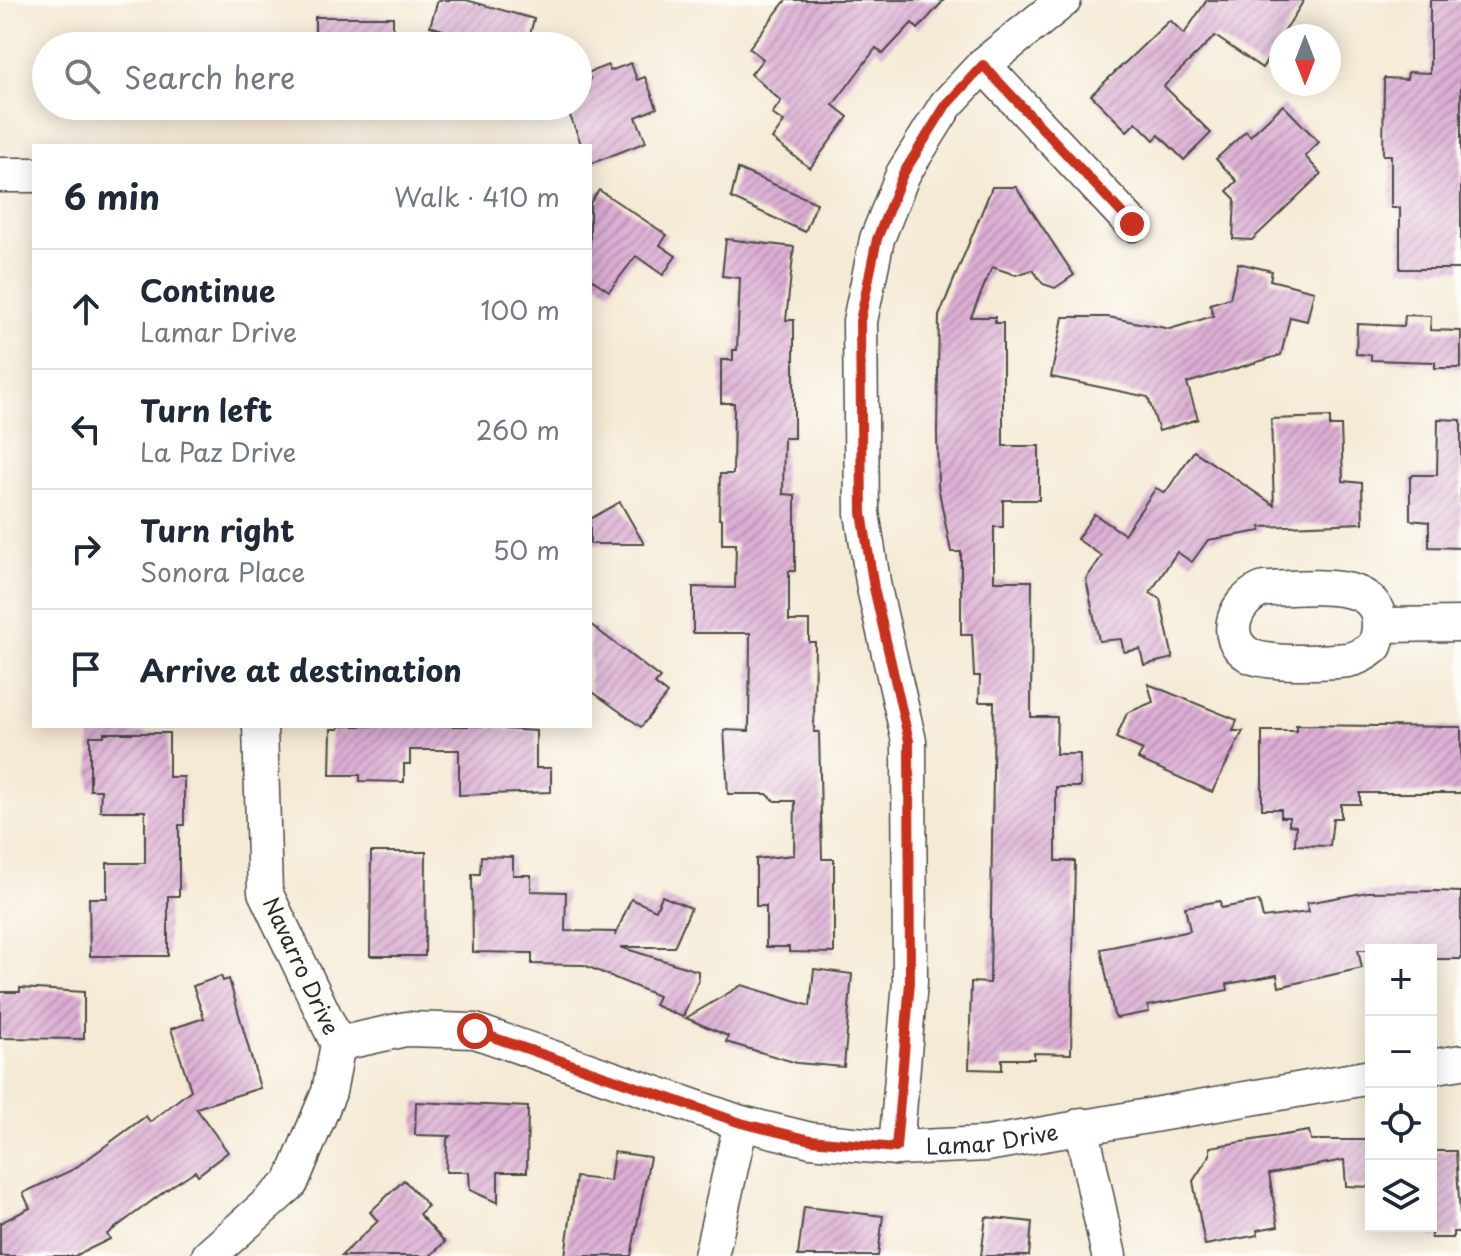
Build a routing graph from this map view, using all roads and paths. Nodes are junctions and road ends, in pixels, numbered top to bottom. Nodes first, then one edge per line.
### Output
1 (1064, 0) edge
2 (983, 65) junction
3 (0, 175) edge
4 (32, 175) edge
5 (1132, 224) dead end
6 (1461, 624) edge
7 (1382, 625) dead end
8 (260, 728) edge
9 (338, 1044) junction
10 (1461, 1062) edge
11 (1437, 1066) edge
12 (1365, 1078) edge
13 (741, 1123) junction
14 (1081, 1125) junction
15 (896, 1148) junction
16 (209, 1256) edge
17 (711, 1256) edge
18 (1109, 1256) edge

1 - 2 street
2 - 5 street
2 - 15 street
3 - 4 street
6 - 7 street
8 - 9 street, Navarro Drive
9 - 13 street, Lamar Drive
9 - 16 street, Navarro Drive
10 - 11 street
12 - 14 street, Lamar Drive
13 - 15 street, Lamar Drive
13 - 17 street
14 - 15 street, Lamar Drive
14 - 18 street

